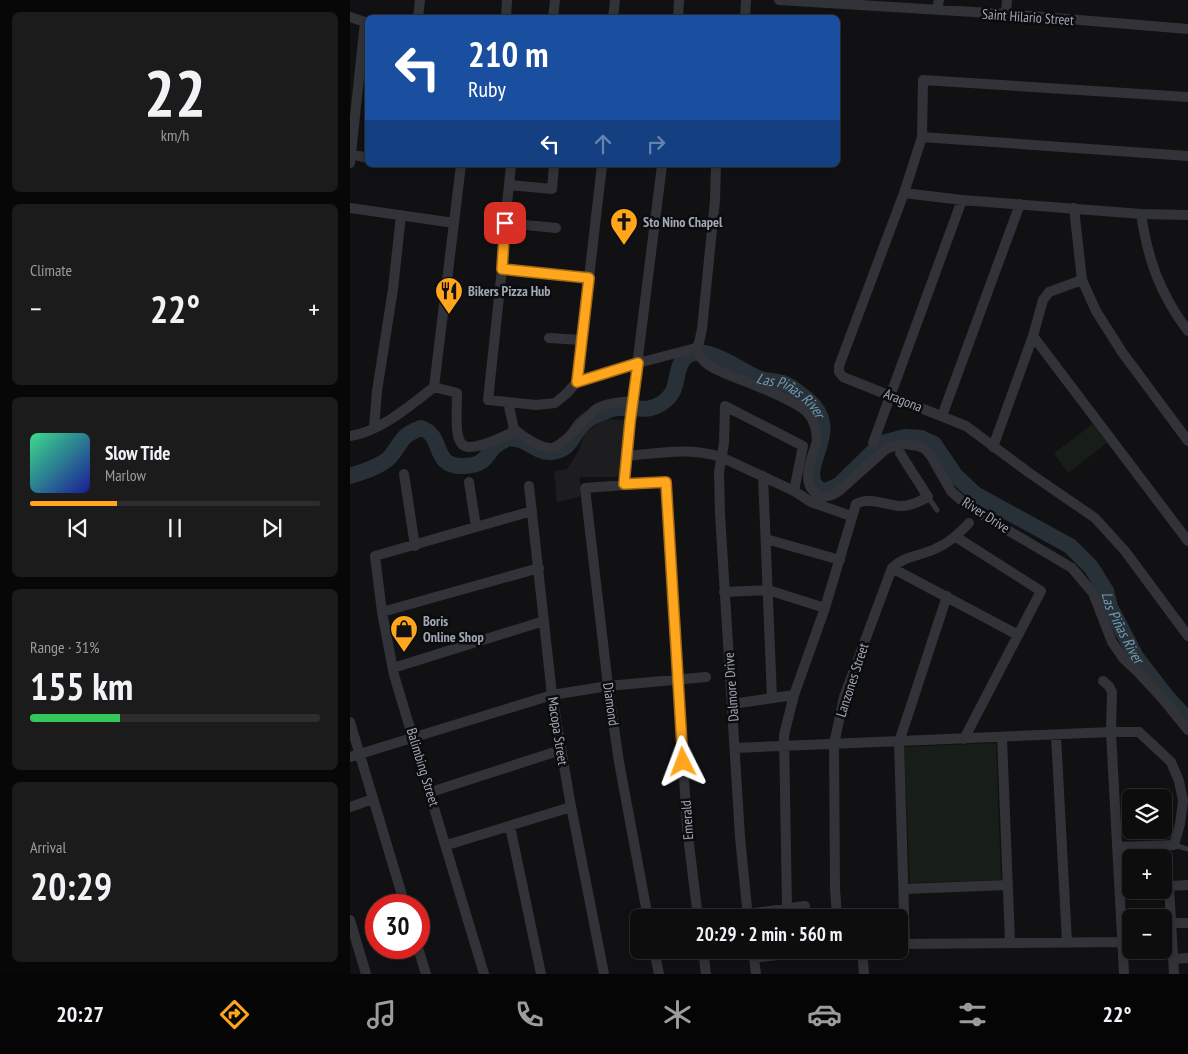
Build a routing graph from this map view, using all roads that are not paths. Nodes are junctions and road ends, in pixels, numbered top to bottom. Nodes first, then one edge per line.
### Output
1 (420, 0) edge
2 (507, 0) edge
3 (555, 0) edge
4 (615, 0) edge
5 (679, 0) edge
6 (746, 0) edge
7 (779, 0) edge
8 (1007, 0) edge
9 (817, 1) edge
10 (872, 3) edge
11 (938, 5) edge
12 (1006, 14) junction
13 (418, 15) edge
14 (506, 15) edge
15 (553, 15) edge
16 (613, 15) edge
17 (678, 15) edge
18 (745, 15) edge
19 (350, 16) edge
20 (365, 22) edge
21 (1188, 29) edge
22 (365, 30) edge
23 (1188, 97) edge
24 (922, 137) junction
25 (1188, 156) edge
26 (350, 157) edge
27 (365, 158) edge
28 (461, 167) edge
29 (511, 167) edge
30 (554, 167) edge
31 (602, 167) edge
32 (662, 167) edge
33 (716, 167) edge
34 (508, 185) junction
35 (904, 193) junction
36 (962, 200) junction
37 (1020, 204) junction
38 (350, 208) edge
39 (1074, 208) junction
40 (1141, 214) junction
41 (400, 215) junction
42 (1188, 215) edge
43 (454, 223) junction
44 (505, 223) junction
45 (556, 228) dead end
46 (502, 269) junction
47 (589, 278) junction
48 (1082, 280) junction
49 (1188, 331) edge
50 (1033, 336) junction
51 (549, 338) dead end
52 (582, 340) junction
53 (697, 350) junction
54 (638, 363) junction
55 (577, 382) junction
56 (434, 387) junction
57 (890, 395) junction
58 (508, 402) junction
59 (632, 403) junction
60 (942, 416) junction
61 (374, 428) junction
62 (514, 429) junction
63 (350, 436) edge
64 (1188, 441) edge
65 (873, 443) dead end
66 (994, 447) junction
67 (900, 453) dead end
68 (627, 456) junction
69 (722, 457) junction
70 (404, 474) dead end
71 (763, 476) junction
72 (469, 482) dead end
73 (624, 484) junction
74 (529, 486) dead end
75 (794, 491) junction
76 (928, 496) junction
77 (937, 510) dead end
78 (532, 511) junction
79 (851, 516) junction
80 (969, 522) dead end
81 (476, 527) junction
82 (956, 537) junction
83 (766, 539) junction
84 (1188, 541) edge
85 (415, 546) junction
86 (840, 560) junction
87 (539, 568) junction
88 (892, 568) junction
89 (768, 590) junction
90 (724, 592) junction
91 (947, 596) junction
92 (825, 608) junction
93 (382, 612) junction
94 (544, 621) junction
95 (1018, 635) junction
96 (1188, 636) edge
97 (393, 668) junction
98 (706, 677) dead end
99 (679, 679) junction
100 (1103, 681) dead end
101 (608, 686) junction
102 (552, 695) junction
103 (794, 695) junction
104 (772, 698) junction
105 (732, 704) junction
106 (350, 722) edge
107 (1188, 730) edge
108 (1112, 732) junction
109 (1056, 735) junction
110 (414, 737) junction
111 (1002, 737) junction
112 (964, 738) junction
113 (899, 742) junction
114 (834, 744) junction
115 (783, 746) junction
116 (735, 748) junction
117 (561, 750) junction
118 (355, 756) edge
119 (431, 792) junction
120 (373, 799) junction
121 (350, 807) edge
122 (572, 807) junction
123 (510, 826) junction
124 (446, 845) junction
125 (1174, 845) junction
126 (1117, 847) junction
127 (1188, 849) edge
128 (1008, 885) junction
129 (1188, 885) edge
130 (904, 889) junction
131 (402, 894) edge
132 (805, 906) dead end
133 (786, 908) junction
134 (646, 909) edge
135 (697, 909) edge
136 (747, 909) edge
137 (781, 909) edge
138 (836, 909) edge
139 (903, 909) edge
140 (1170, 909) edge
141 (350, 920) edge
142 (1172, 923) edge
143 (1188, 923) edge
144 (1172, 940) edge
145 (1010, 942) junction
146 (1067, 942) junction
147 (1122, 942) joint
148 (908, 944) edge
149 (1173, 958) junction
150 (1188, 958) edge
151 (421, 959) edge
152 (656, 959) edge
153 (704, 959) edge
154 (754, 959) edge
155 (863, 959) edge
156 (1123, 959) edge
157 (366, 974) edge
158 (426, 974) edge
159 (484, 974) edge
160 (541, 974) edge
161 (604, 974) edge
162 (659, 974) edge
163 (706, 974) edge
164 (756, 974) edge
165 (864, 974) edge
166 (1124, 974) edge
167 (1174, 974) edge

1 - 13 street
2 - 14 street
3 - 15 street
4 - 16 street
5 - 17 street
6 - 18 street
7 - 9 street, Saint Hilario Street
8 - 12 street
9 - 10 street, Saint Hilario Street
10 - 11 street, Saint Hilario Street
11 - 12 street, Saint Hilario Street
12 - 21 street, Saint Hilario Street
19 - 20 street
22 - 26 street
23 - 24 street, Aragona
24 - 25 street
24 - 35 street, Aragona
26 - 27 street
28 - 43 street
29 - 34 street
30 - 34 street
31 - 47 street
32 - 54 street
33 - 53 street
34 - 44 street
35 - 36 street
35 - 57 street, Aragona
36 - 37 street
36 - 57 street
37 - 39 street
37 - 60 street
38 - 41 street
39 - 40 street
39 - 48 street
40 - 42 street
40 - 49 street
41 - 43 street
41 - 61 street
43 - 56 street
44 - 45 street
44 - 46 street
46 - 47 street
46 - 58 street
47 - 52 street
48 - 50 street
48 - 64 street
50 - 66 street
50 - 84 street
51 - 52 street
52 - 55 street
53 - 54 street
53 - 107 street, River Drive
54 - 55 street
54 - 59 street
55 - 58 street
56 - 61 street
56 - 62 street
57 - 60 street, Aragona
57 - 65 street
58 - 62 street
59 - 62 street
59 - 68 street
60 - 66 street, Aragona
61 - 63 street
66 - 96 street, Aragona
67 - 76 street
68 - 69 street
68 - 73 street
69 - 71 street
69 - 75 street, Dalmore Drive
69 - 90 street, Dalmore Drive
70 - 85 street
71 - 75 street
71 - 83 street
72 - 81 street
73 - 99 street, Emerald
73 - 101 street, Diamond
74 - 78 street, Macopa Street
75 - 79 street
76 - 77 lane
76 - 79 street
78 - 81 street
78 - 87 street, Macopa Street
79 - 86 street
80 - 82 street
81 - 85 street
82 - 88 street
82 - 95 street
83 - 86 street
83 - 89 street
85 - 93 street, Balimbing Street
86 - 92 street
87 - 93 street
87 - 94 street, Macopa Street
88 - 91 street
88 - 114 street, Lanzones Street
89 - 90 street
89 - 92 street
89 - 104 street
90 - 105 street, Dalmore Drive
91 - 95 street
91 - 113 street
92 - 103 street
93 - 97 street, Balimbing Street
94 - 97 street
94 - 102 street, Macopa Street
95 - 112 street
97 - 110 street, Balimbing Street
98 - 99 street
99 - 101 street
99 - 135 street, Emerald
100 - 108 street
101 - 102 street
101 - 134 street, Diamond
102 - 110 street
102 - 117 street, Macopa Street
103 - 104 street
103 - 115 street
104 - 105 street
105 - 116 street, Dalmore Drive
106 - 118 street
108 - 109 street
108 - 125 street
108 - 126 street
109 - 111 street
109 - 146 street
110 - 118 street
110 - 119 street, Balimbing Street
111 - 112 street
111 - 128 street
112 - 113 street
113 - 114 street
113 - 130 street
114 - 115 street
114 - 138 street, Lanzones Street
115 - 116 street
115 - 133 street
116 - 136 street, Dalmore Drive
117 - 119 street
117 - 122 street, Macopa Street
118 - 120 street
119 - 124 street, Balimbing Street
120 - 121 street
120 - 131 street
122 - 123 street
122 - 161 street, Macopa Street
123 - 124 street
123 - 160 street
124 - 159 street, Balimbing Street
125 - 126 street
125 - 127 lane
126 - 147 street
128 - 130 street
128 - 145 street
129 - 140 street
130 - 139 street
132 - 133 street
133 - 137 street
141 - 157 street
142 - 143 street
144 - 149 street
145 - 146 street
145 - 148 street
146 - 147 street
149 - 150 street
149 - 167 street
151 - 158 street
152 - 162 street
153 - 163 street
154 - 164 street
155 - 165 street
156 - 166 street

